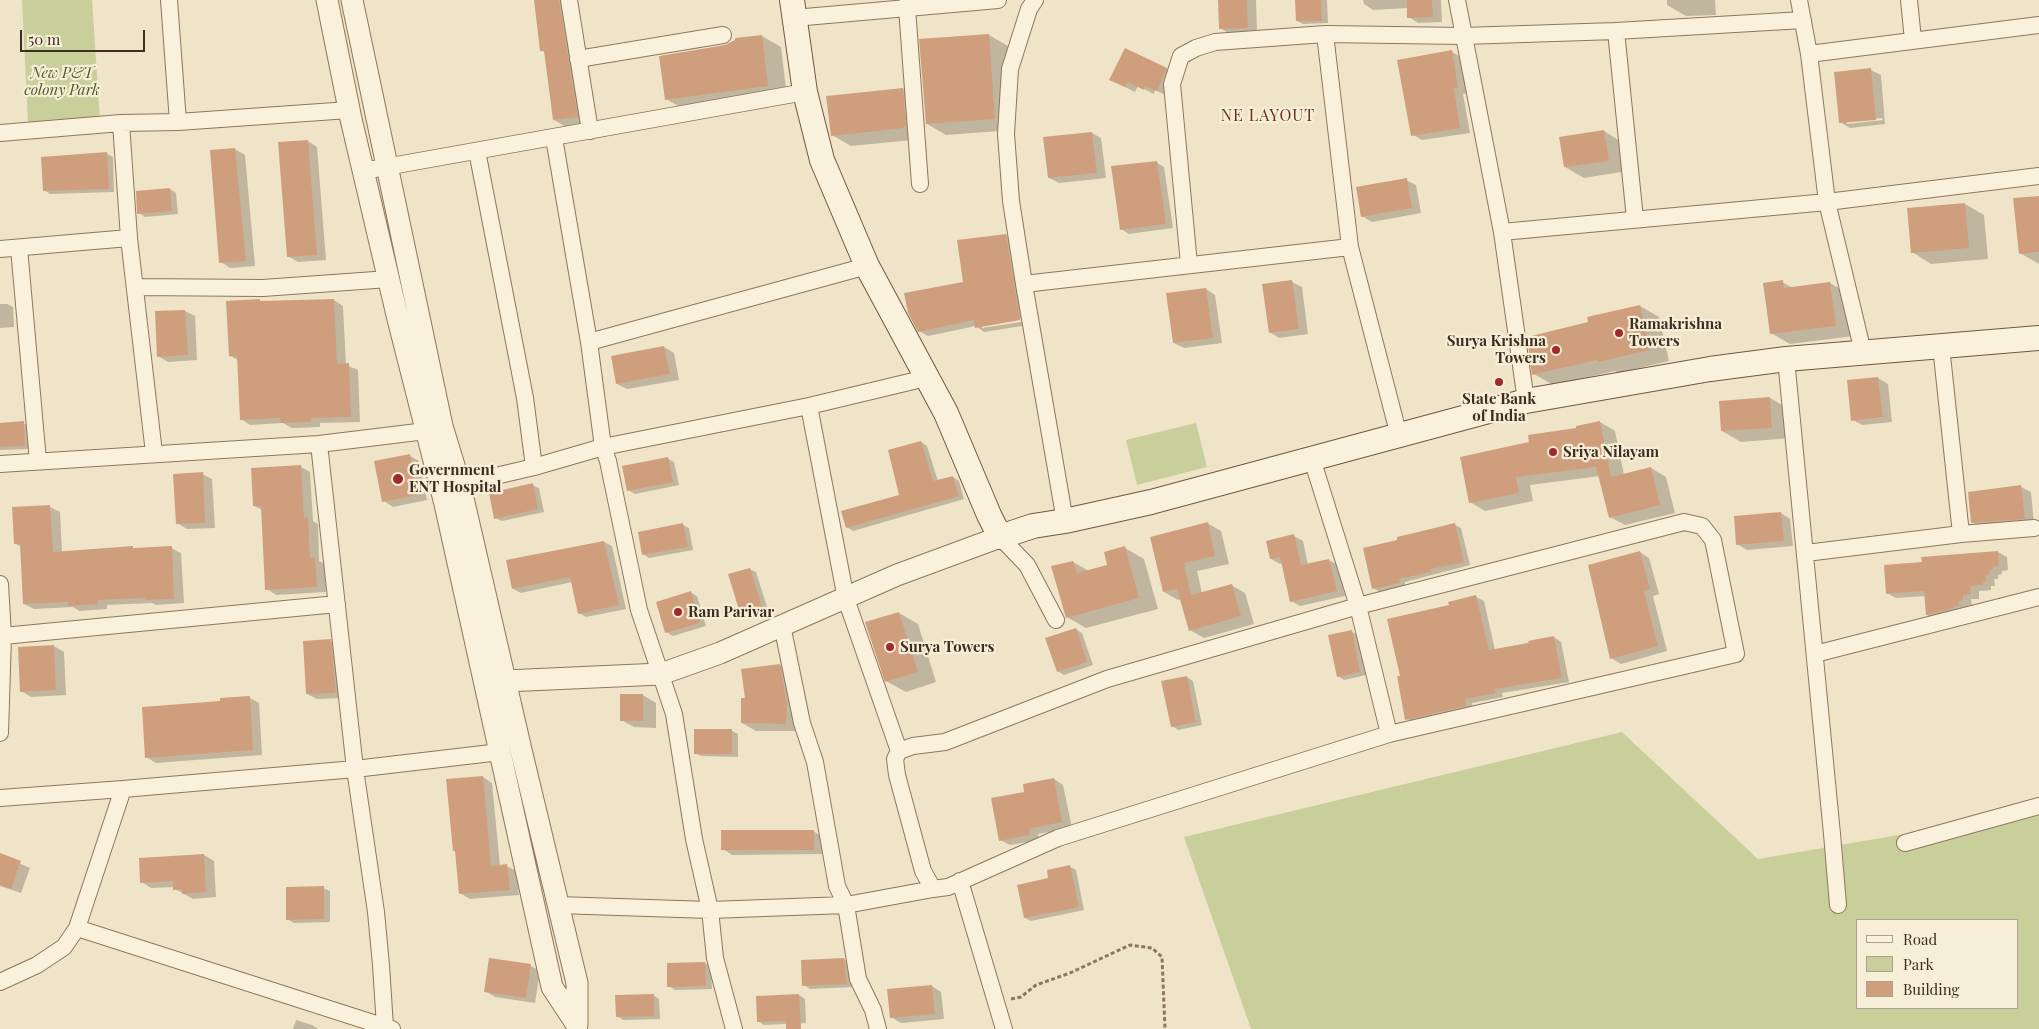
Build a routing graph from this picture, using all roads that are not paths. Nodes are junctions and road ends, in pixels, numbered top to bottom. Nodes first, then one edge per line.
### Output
1 (169, 0) edge
2 (327, 0) edge
3 (352, 0) edge
4 (569, 0) edge
5 (998, 0) edge
6 (1034, 0) edge
7 (1457, 0) edge
8 (1799, 0) edge
9 (1908, 0) edge
10 (908, 4) edge
11 (793, 9) edge
12 (1802, 20) junction
13 (2039, 25) edge
14 (1616, 31) junction
15 (1325, 34) junction
16 (722, 35) dead end
17 (1463, 36) junction
18 (1914, 40) junction
19 (1809, 54) junction
20 (578, 59) junction
21 (805, 92) junction
22 (349, 110) junction
23 (178, 122) junction
24 (121, 123) junction
25 (590, 131) junction
26 (0, 133) edge
27 (554, 138) junction
28 (477, 151) junction
29 (386, 166) junction
30 (363, 171) junction
31 (2039, 176) edge
32 (920, 184) dead end
33 (1827, 202) junction
34 (1635, 219) junction
35 (1502, 232) junction
36 (130, 238) junction
37 (1350, 246) junction
38 (19, 248) junction
39 (0, 249) edge
40 (1189, 264) junction
41 (866, 266) junction
42 (389, 280) junction
43 (1024, 284) junction
44 (136, 287) junction
45 (2039, 338) edge
46 (589, 342) junction
47 (1941, 346) junction
48 (1863, 352) junction
49 (1786, 359) junction
50 (926, 378) junction
51 (1526, 401) junction
52 (809, 406) junction
53 (434, 428) junction
54 (1399, 436) junction
55 (319, 444) junction
56 (603, 447) junction
57 (154, 453) junction
58 (1312, 459) junction
59 (38, 461) junction
60 (0, 464) edge
61 (534, 467) junction
62 (451, 487) junction
63 (1065, 521) junction
64 (2034, 528) dead end
65 (1961, 534) junction
66 (1000, 537) junction
67 (1806, 554) junction
68 (0, 584) edge
69 (2039, 597) edge
70 (846, 599) junction
71 (337, 604) junction
72 (1358, 606) junction
73 (1056, 620) dead end
74 (782, 625) junction
75 (2, 636) edge
76 (1815, 654) junction
77 (661, 674) junction
78 (505, 682) junction
79 (0, 732) edge
80 (1389, 734) junction
81 (500, 752) junction
82 (899, 752) junction
83 (355, 769) junction
84 (123, 788) junction
85 (0, 798) edge
86 (2039, 806) edge
87 (1905, 843) dead end
88 (960, 881) junction
89 (933, 889) junction
90 (557, 904) junction
91 (846, 905) junction
92 (1838, 905) dead end
93 (710, 910) junction
94 (77, 928) junction
95 (0, 982) edge
96 (577, 1027) edge
97 (387, 1028) edge
98 (734, 1029) edge
99 (878, 1029) edge
100 (1004, 1029) edge

1 - 23 street
2 - 22 street
3 - 29 street
4 - 20 street
5 - 10 street
6 - 43 street
7 - 17 street
8 - 12 street
9 - 18 street
10 - 11 street
10 - 32 street
11 - 21 main road
12 - 14 street
12 - 19 street
13 - 18 street
14 - 17 street
14 - 34 street
15 - 17 street
15 - 37 street
15 - 40 street
16 - 20 street
17 - 35 street
18 - 19 street
19 - 33 street
20 - 25 street
21 - 25 street
21 - 41 main road
22 - 23 street
22 - 30 street
23 - 24 street
24 - 26 street
24 - 36 street
25 - 27 street
27 - 28 street
27 - 46 street
28 - 29 street
28 - 61 street
29 - 30 street
29 - 53 street
30 - 42 street
31 - 33 street
33 - 34 street
33 - 48 street
34 - 35 street
35 - 51 street
36 - 38 street
36 - 44 street
37 - 40 street
37 - 54 street
38 - 39 street
38 - 59 street
40 - 43 street
41 - 46 street
41 - 50 main road
42 - 44 street
42 - 53 street
43 - 63 street
44 - 57 street
45 - 47 main road
46 - 56 street
47 - 48 main road
47 - 65 street
48 - 49 main road
49 - 51 main road
49 - 67 street
50 - 52 street
50 - 66 main road
51 - 54 main road
52 - 56 street
52 - 70 street
53 - 55 street
53 - 62 street
54 - 58 main road
55 - 57 street
55 - 71 street
56 - 61 street
56 - 77 street
57 - 59 street
58 - 63 main road
58 - 72 street
59 - 60 street
61 - 62 street
62 - 78 street
62 - 81 street
63 - 66 main road
64 - 65 street
65 - 67 street
66 - 70 street
66 - 73 street
67 - 76 street
68 - 75 street
69 - 76 street
70 - 74 street
70 - 82 street
71 - 75 street
71 - 83 street
72 - 80 street
72 - 80 street
72 - 82 street
74 - 77 street
74 - 91 street
75 - 79 street
76 - 92 street
77 - 78 street
77 - 93 street
78 - 90 street
80 - 88 street
81 - 83 street
81 - 96 street
82 - 89 street
83 - 84 street
83 - 97 street
84 - 85 street
84 - 94 street
86 - 87 street
88 - 89 street
88 - 100 street
89 - 91 street
90 - 93 street
90 - 96 street
91 - 93 street
91 - 99 street
93 - 98 street
94 - 95 street
94 - 97 street

